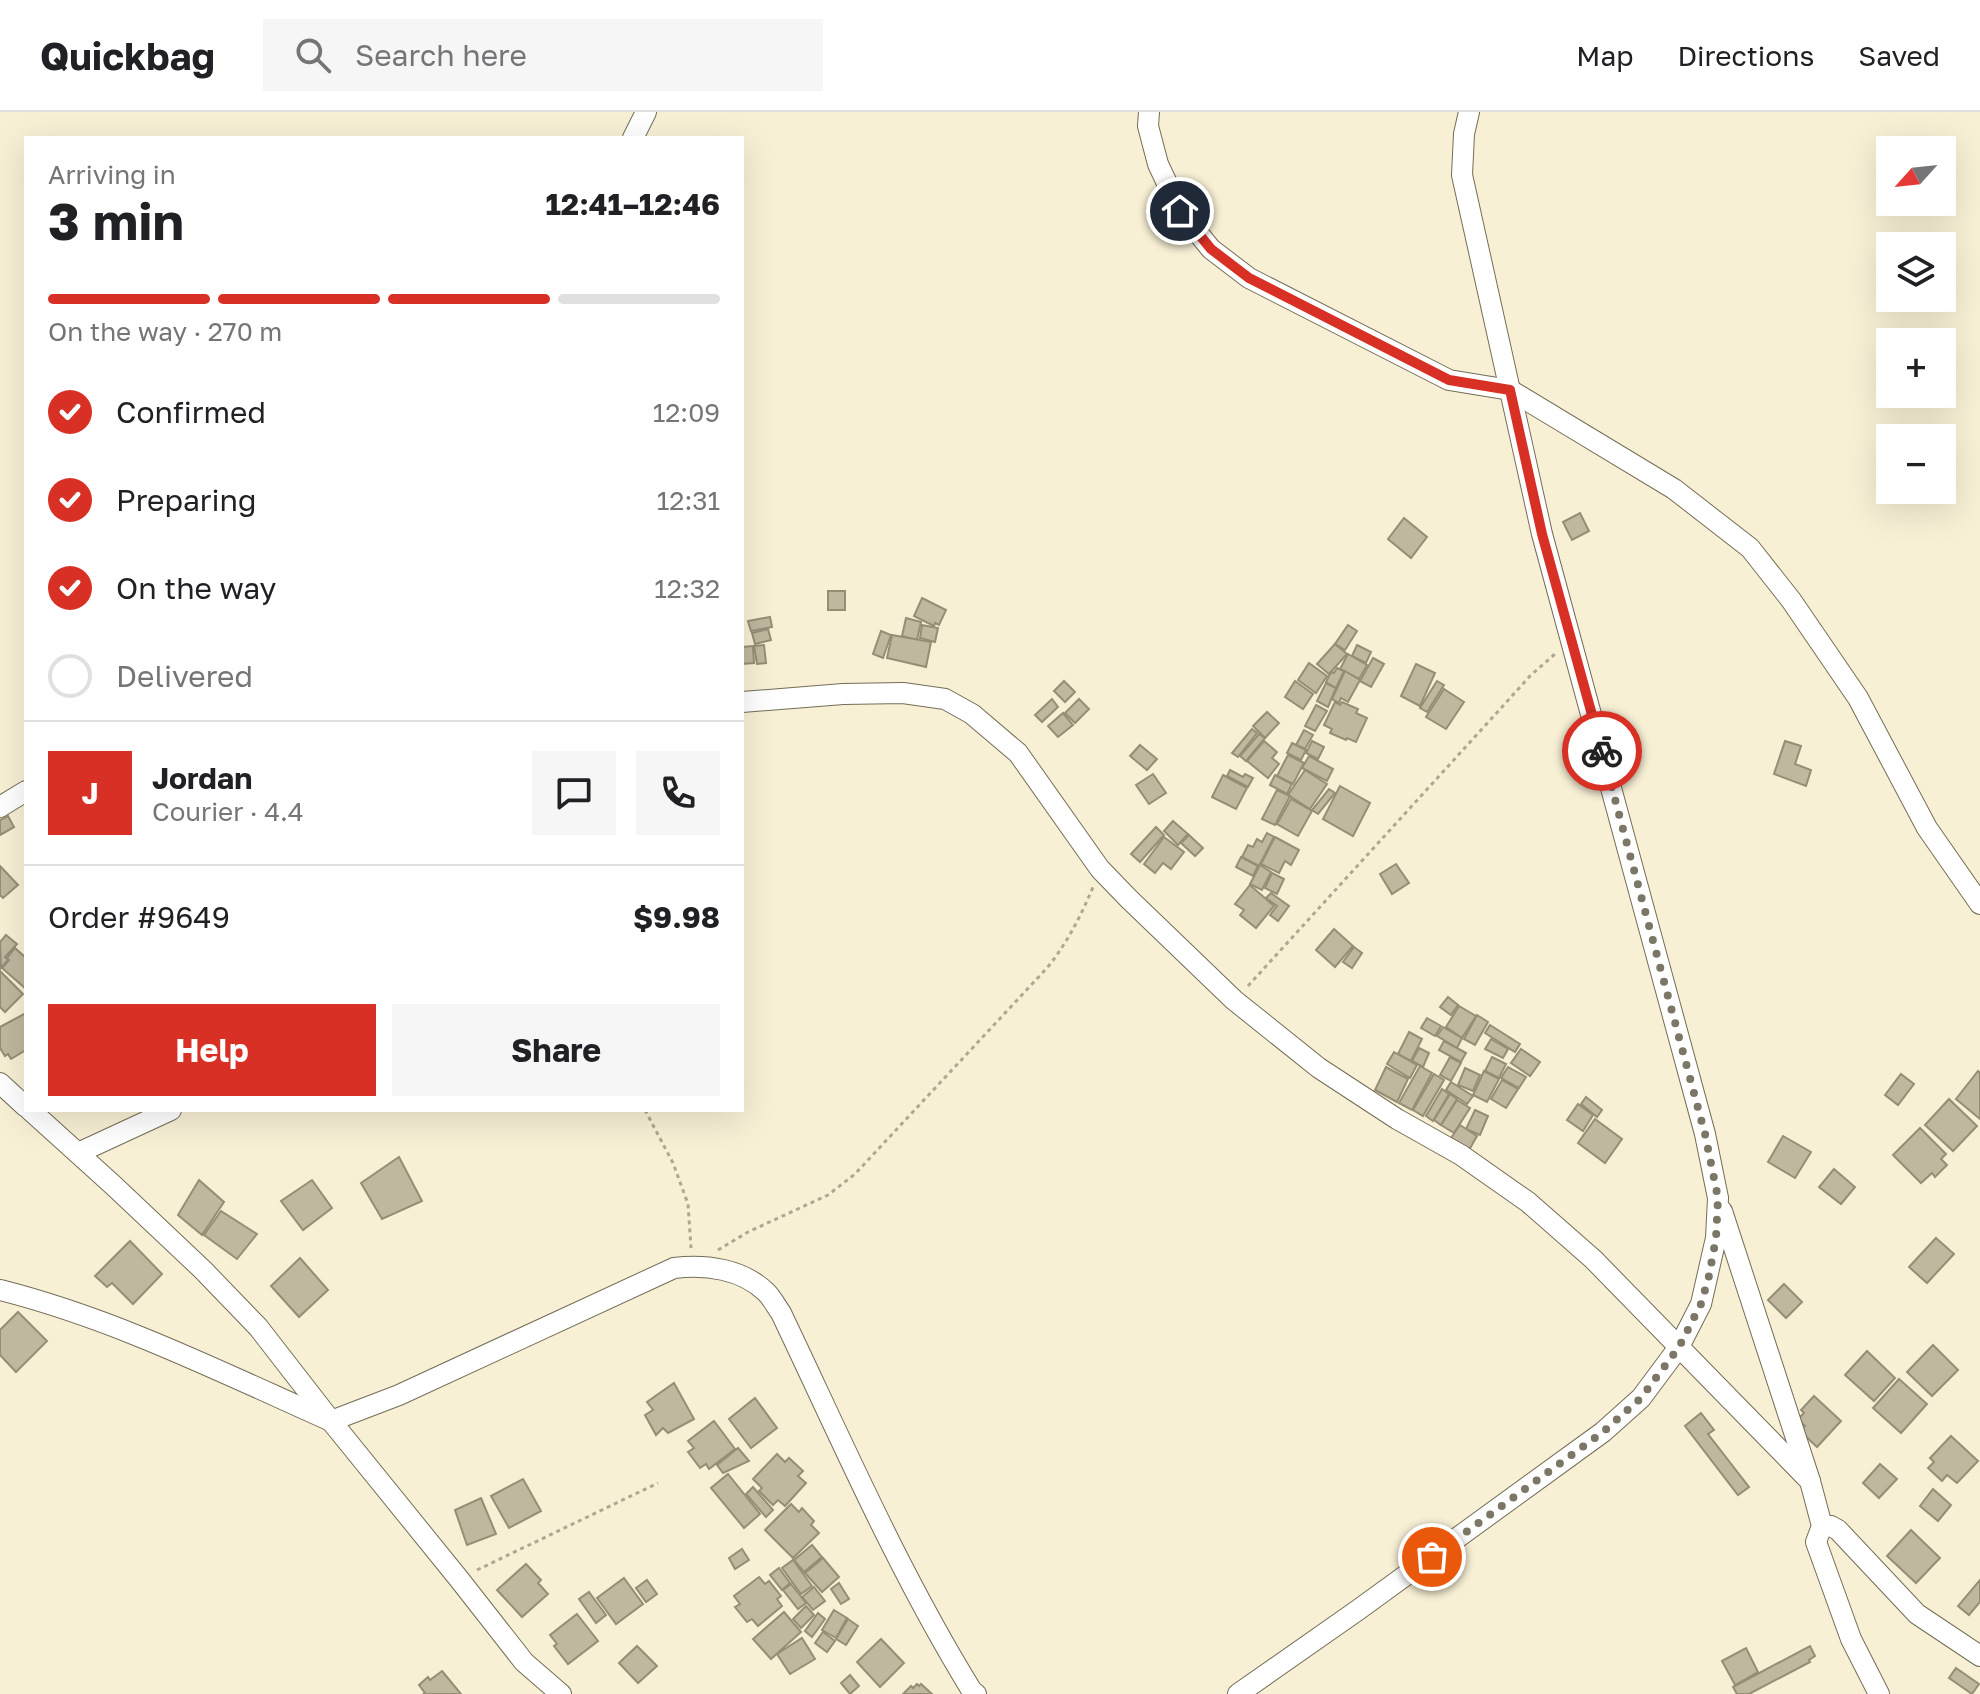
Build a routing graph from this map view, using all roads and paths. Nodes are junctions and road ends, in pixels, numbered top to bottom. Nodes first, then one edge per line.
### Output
1 (646, 112) edge
2 (1149, 112) edge
3 (1469, 112) edge
4 (634, 136) edge
5 (1510, 390) junction
6 (1572, 638) junction
7 (744, 702) edge
8 (24, 792) edge
9 (0, 807) edge
10 (1100, 869) junction
11 (1980, 904) edge
12 (1234, 1000) junction
13 (0, 1083) edge
14 (24, 1104) edge
15 (32, 1112) edge
16 (167, 1112) edge
17 (646, 1112) edge
18 (78, 1153) junction
19 (1718, 1198) junction
20 (692, 1265) junction
21 (0, 1290) edge
22 (1679, 1347) junction
23 (331, 1421) junction
24 (1810, 1481) junction
25 (658, 1483) dead end
26 (1822, 1526) junction
27 (459, 1579) junction
28 (1980, 1656) edge
29 (972, 1693) edge
30 (561, 1694) edge
31 (1238, 1694) edge
32 (1879, 1694) edge

1 - 4 street
2 - 5 street
3 - 5 street
5 - 6 street
5 - 11 street
6 - 12 path
6 - 19 street
7 - 10 street
8 - 9 street
10 - 12 street
10 - 20 path
12 - 22 street
13 - 14 street
15 - 18 street
16 - 18 street
17 - 20 path
18 - 23 street
19 - 22 street
19 - 24 street
20 - 23 street
20 - 29 street
21 - 23 street
22 - 24 street
22 - 31 street
23 - 27 street
24 - 26 street
25 - 27 path
26 - 28 street
26 - 32 street
27 - 30 street

